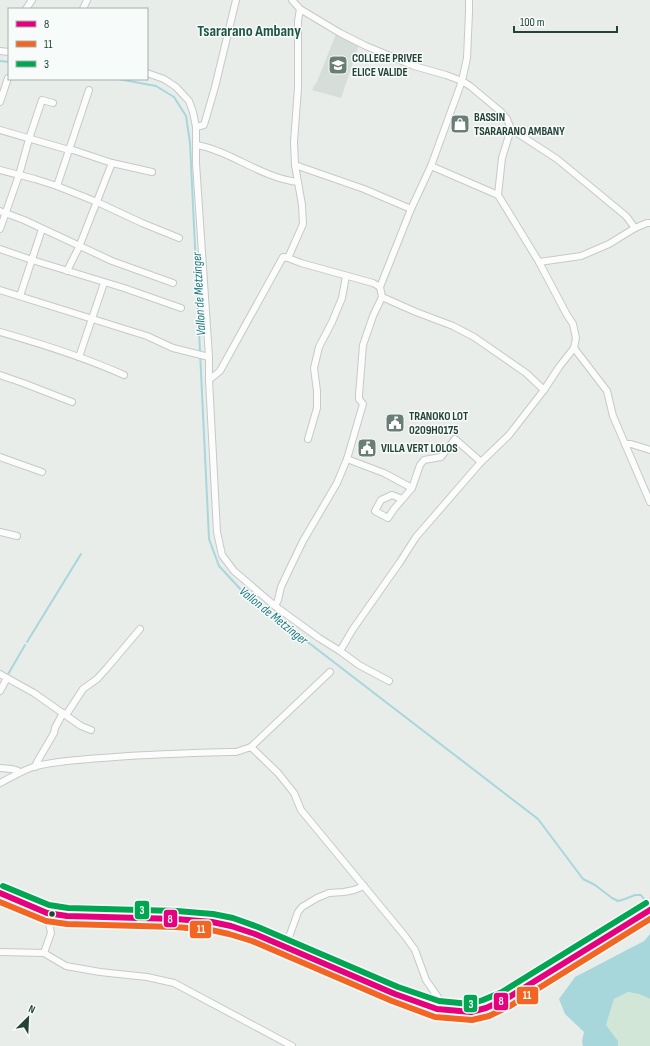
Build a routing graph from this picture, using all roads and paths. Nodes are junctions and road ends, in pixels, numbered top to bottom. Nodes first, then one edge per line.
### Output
1 (236, 0) edge
2 (292, 0) edge
3 (469, 0) edge
4 (300, 9) junction
5 (148, 73) edge
6 (8, 78) dead end
7 (462, 81) junction
8 (89, 90) dead end
9 (0, 102) edge
10 (53, 103) dead end
11 (196, 127) junction
12 (511, 129) junction
13 (0, 130) edge
14 (30, 138) junction
15 (196, 145) junction
16 (69, 150) junction
17 (112, 163) junction
18 (295, 165) junction
19 (431, 166) junction
20 (0, 170) edge
21 (152, 172) dead end
22 (19, 175) junction
23 (298, 182) junction
24 (57, 186) junction
25 (498, 195) junction
26 (97, 202) junction
27 (411, 209) junction
28 (3, 212) edge
29 (650, 223) edge
30 (635, 228) junction
31 (0, 229) edge
32 (42, 229) junction
33 (179, 238) dead end
34 (79, 247) junction
35 (0, 249) edge
36 (288, 258) junction
37 (32, 260) junction
38 (540, 262) junction
39 (67, 271) junction
40 (346, 276) junction
41 (104, 282) junction
42 (173, 283) dead end
43 (380, 287) junction
44 (0, 290) edge
45 (20, 296) junction
46 (382, 297) junction
47 (181, 308) dead end
48 (92, 318) junction
49 (0, 332) edge
50 (574, 348) junction
51 (79, 357) junction
52 (209, 357) junction
53 (0, 375) edge
54 (124, 375) dead end
55 (209, 380) junction
56 (544, 390) junction
57 (72, 402) dead end
58 (308, 439) dead end
59 (625, 444) junction
60 (650, 450) edge
61 (0, 457) edge
62 (347, 459) junction
63 (480, 462) junction
64 (42, 472) dead end
65 (412, 488) junction
66 (402, 499) dead end
67 (650, 502) edge
68 (0, 532) edge
69 (17, 536) dead end
70 (275, 606) junction
71 (140, 629) dead end
72 (340, 651) junction
73 (330, 672) dead end
74 (0, 674) edge
75 (7, 678) junction
76 (389, 682) dead end
77 (0, 691) edge
78 (65, 714) junction
79 (90, 730) dead end
80 (251, 747) junction
81 (35, 767) junction
82 (0, 768) edge
83 (20, 772) junction
84 (0, 783) edge
85 (364, 886) junction
86 (0, 893) edge
87 (647, 912) edge
88 (47, 913) junction
89 (263, 938) junction
90 (0, 952) edge
91 (44, 953) junction
92 (443, 1010) junction
93 (292, 1046) edge

1 - 11 street
2 - 4 street
3 - 7 street
4 - 7 street
4 - 18 street
5 - 11 street
6 - 9 street
7 - 12 street
7 - 19 street
8 - 16 street
10 - 14 street
11 - 15 street
12 - 25 street
12 - 30 street
13 - 14 street
14 - 16 street
14 - 22 street
15 - 23 street
15 - 52 street
16 - 17 street
16 - 24 street
17 - 21 street
17 - 26 street
18 - 23 street
18 - 27 street
19 - 25 street
19 - 27 street
20 - 22 street
22 - 24 street
22 - 28 street
23 - 36 street
24 - 26 street
25 - 38 street
26 - 33 street
26 - 34 street
27 - 43 street
28 - 31 street
28 - 32 street
29 - 30 street
30 - 38 street
32 - 34 street
32 - 37 street
34 - 39 street
34 - 42 street
35 - 37 street
36 - 40 street
36 - 55 street
37 - 39 street
37 - 45 street
38 - 50 street
39 - 41 street
40 - 43 street
40 - 58 street
41 - 47 street
41 - 48 street
43 - 46 street
44 - 45 street
45 - 48 street
46 - 56 street
46 - 62 street
48 - 51 street
48 - 52 street
49 - 51 street
50 - 56 street
50 - 59 street
51 - 54 street
52 - 55 street
53 - 57 street
55 - 70 street
56 - 63 street
59 - 60 street
59 - 67 street
61 - 64 street
62 - 65 street
62 - 70 street
63 - 65 street
63 - 72 street
65 - 66 street
68 - 69 street
70 - 72 street
71 - 78 street
72 - 76 street
73 - 80 street
74 - 75 street
75 - 77 street
75 - 78 street
78 - 79 street
78 - 81 street
80 - 81 street
80 - 85 street
81 - 83 street
82 - 83 street
83 - 84 street
85 - 89 street
85 - 92 street
86 - 88 main road
87 - 92 main road
88 - 89 main road
88 - 91 street
89 - 92 main road
90 - 91 street
91 - 93 street

